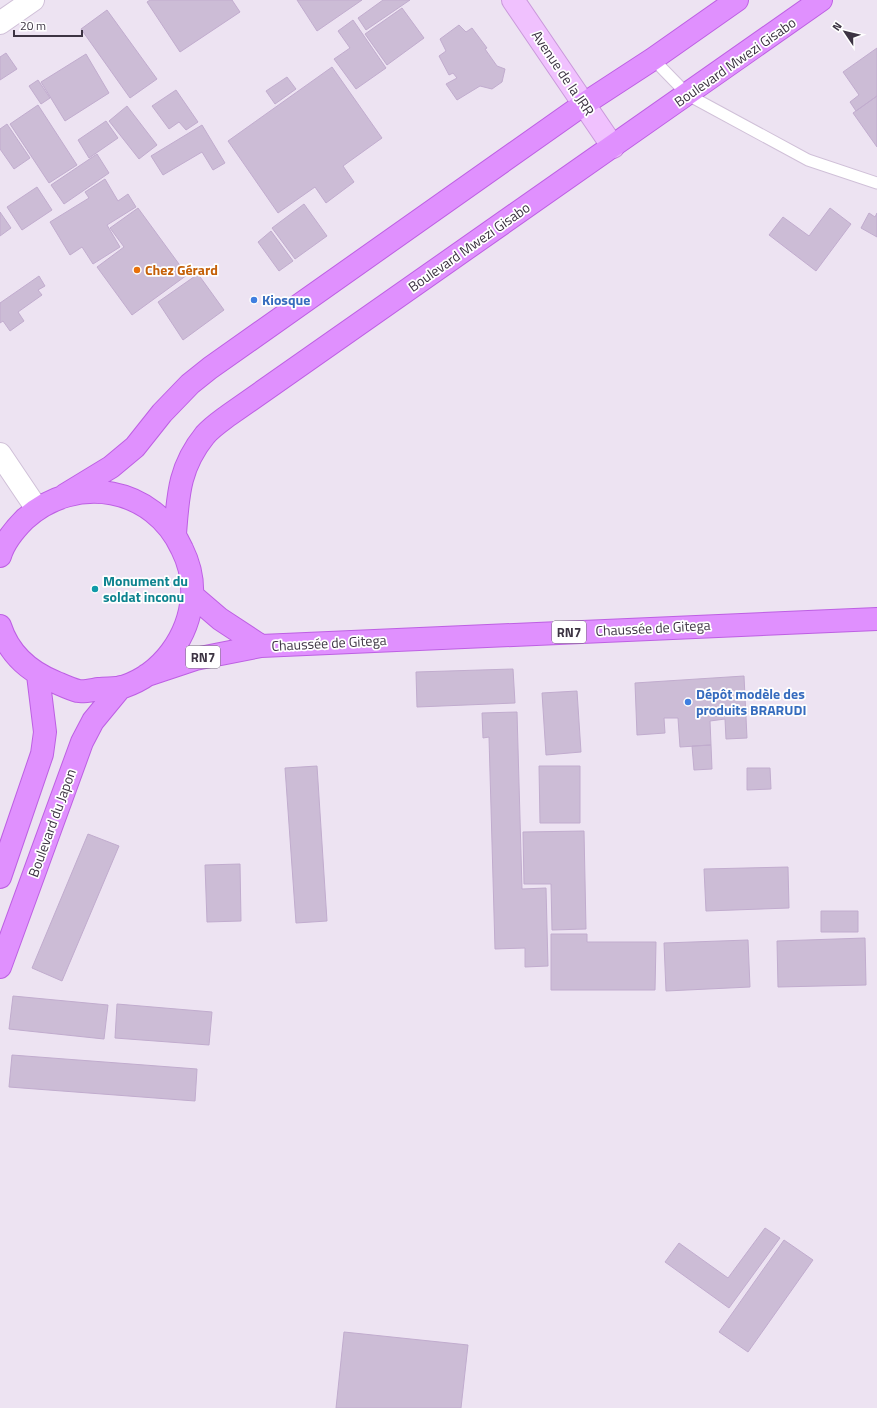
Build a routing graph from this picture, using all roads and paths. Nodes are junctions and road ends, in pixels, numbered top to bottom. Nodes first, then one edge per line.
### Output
1 (33, 0) edge
2 (513, 0) edge
3 (737, 0) edge
4 (821, 0) edge
5 (0, 23) edge
6 (653, 59) junction
7 (688, 95) junction
8 (584, 104) junction
9 (613, 147) junction
10 (877, 182) edge
11 (0, 454) edge
12 (65, 495) junction
13 (37, 509) junction
14 (176, 534) junction
15 (0, 556) edge
16 (192, 595) junction
17 (877, 619) edge
18 (0, 626) edge
19 (261, 646) junction
20 (0, 657) edge
21 (30, 669) junction
22 (147, 675) junction
23 (121, 687) junction
24 (0, 877) edge
25 (0, 967) edge

1 - 5 street
2 - 8 street, Avenue de la JRR
3 - 6 main road
4 - 7 main road, Boulevard Mwezi Gisabo
6 - 7 lane
6 - 8 main road
7 - 9 main road, Boulevard Mwezi Gisabo
7 - 10 lane
8 - 9 street, Avenue de la JRR
8 - 12 main road
9 - 14 main road, Boulevard Mwezi Gisabo
11 - 13 street
12 - 13 main road
12 - 14 main road
13 - 15 main road
14 - 16 main road
16 - 19 main road, Chaussée de Gitega
16 - 22 main road
17 - 19 main road, Chaussée de Gitega / RN7
18 - 21 main road
19 - 22 main road, Chaussée de Gitega / RN7
20 - 21 main road
21 - 23 main road
21 - 24 main road
22 - 23 main road
23 - 25 main road, Boulevard du Japon

